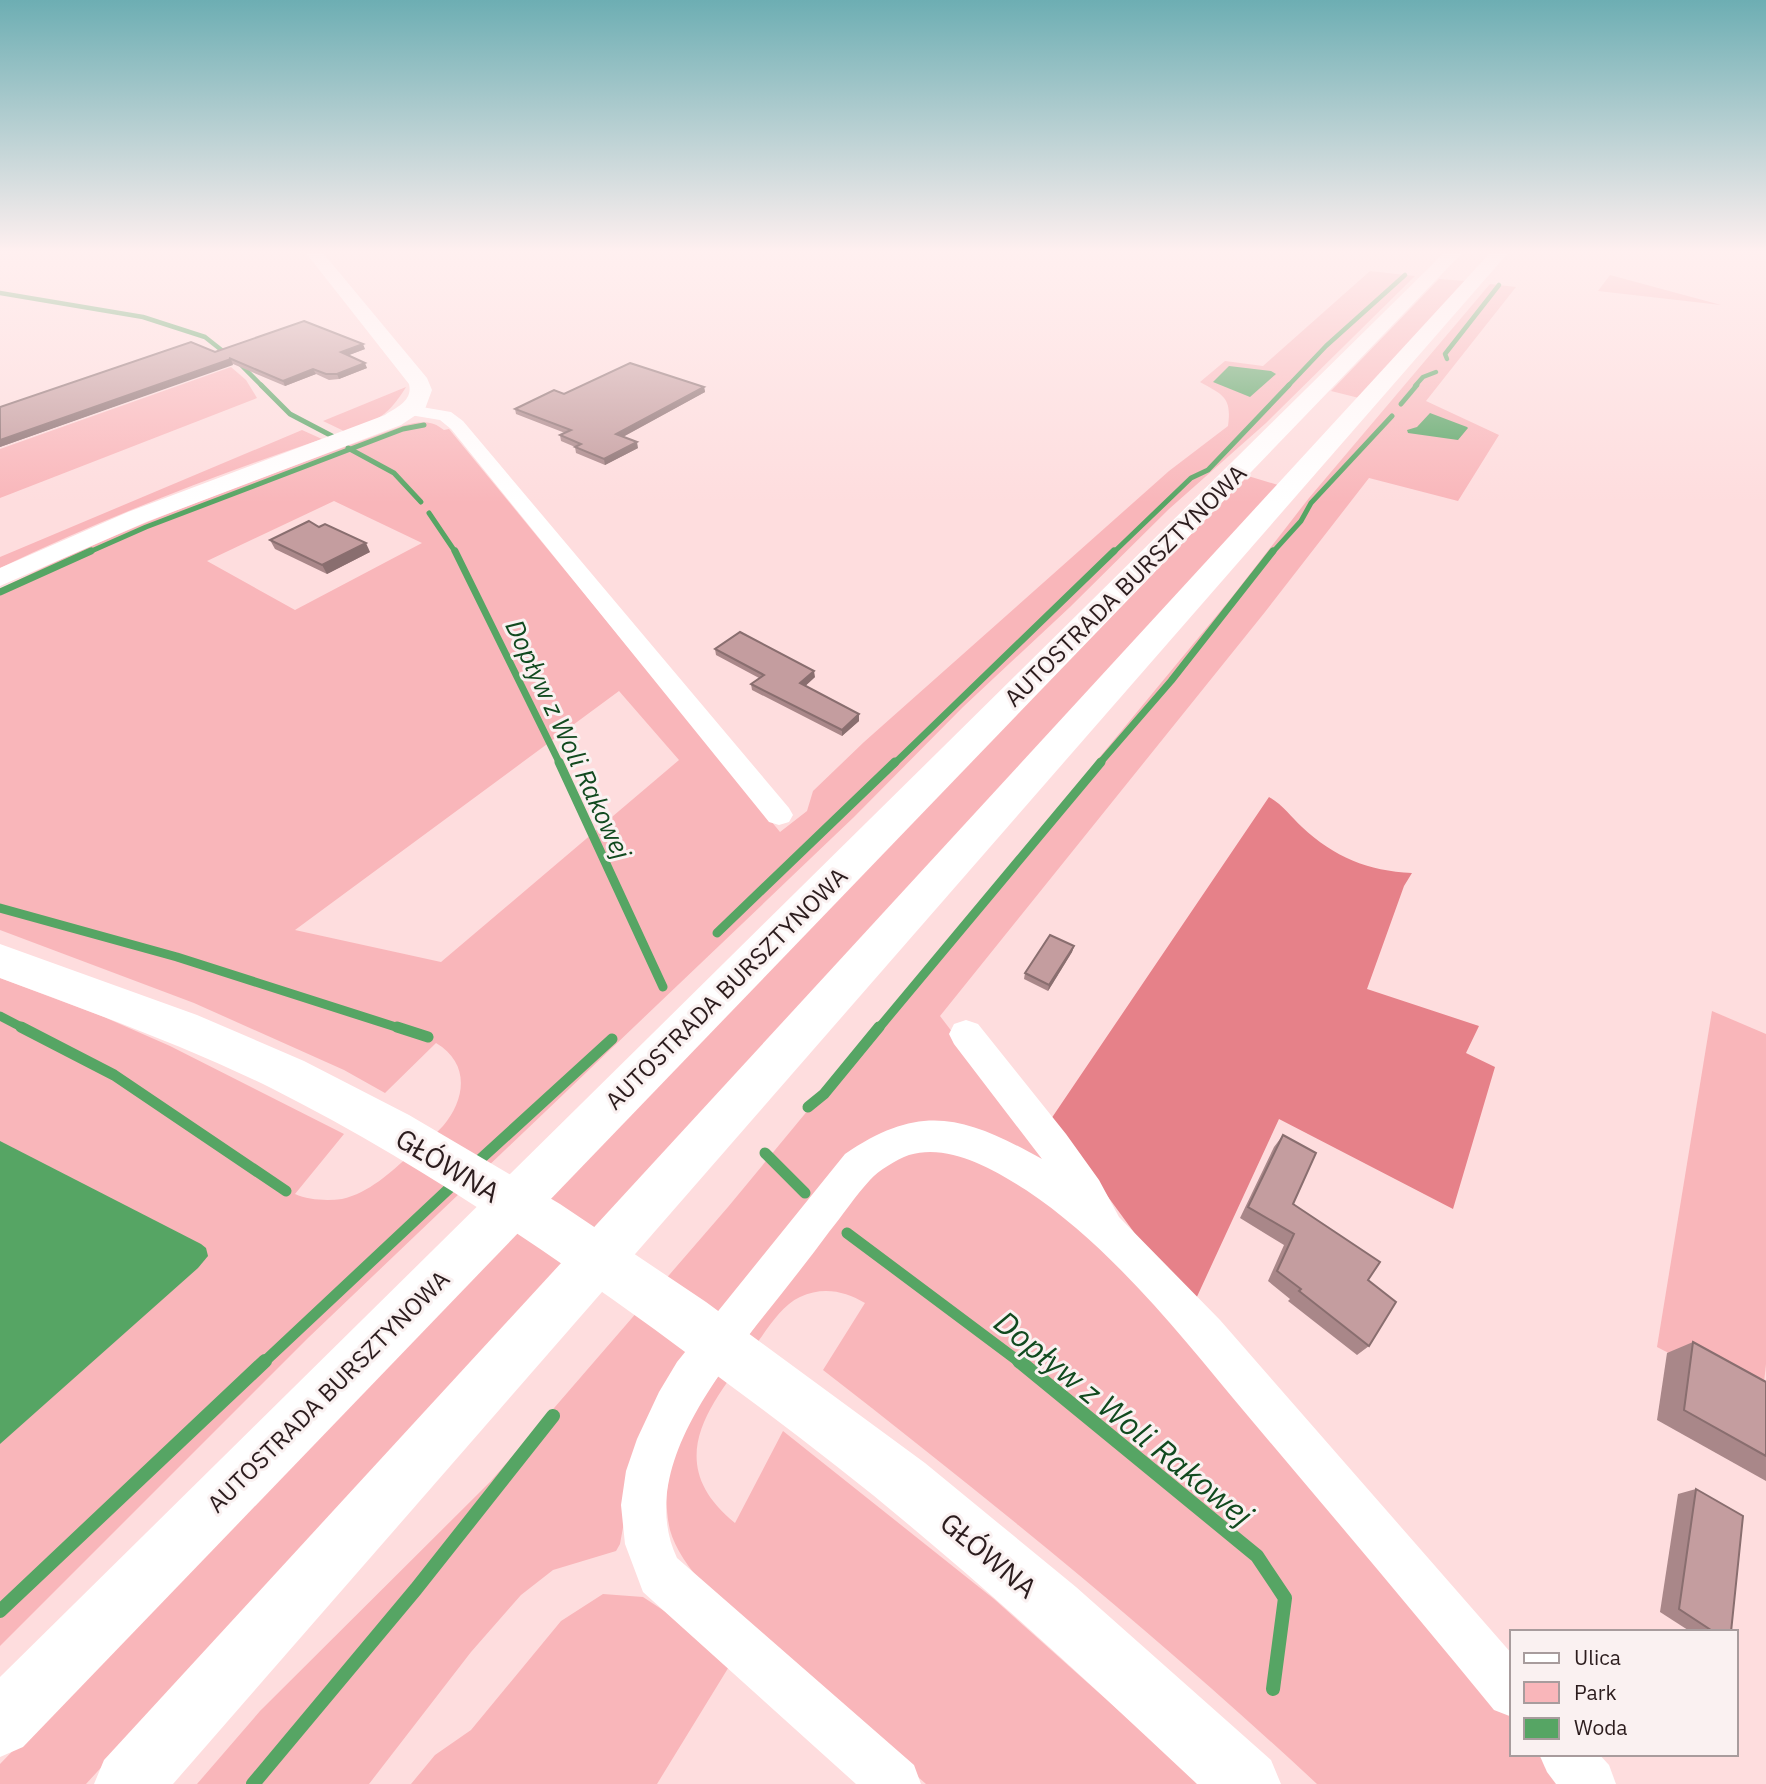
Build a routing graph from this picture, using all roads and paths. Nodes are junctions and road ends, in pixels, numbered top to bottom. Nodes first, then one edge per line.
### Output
1 (381, 336) edge
2 (1372, 336) edge
3 (1425, 336) edge
4 (410, 410) junction
5 (0, 578) edge
6 (779, 815) dead end
7 (0, 961) edge
8 (966, 1034) dead end
9 (1109, 1234) junction
10 (1510, 1690) edge
11 (0, 1724) edge
12 (1566, 1756) edge
13 (128, 1784) edge
14 (895, 1784) edge
15 (1247, 1784) edge
16 (1590, 1784) edge

1 - 4 main road
2 - 11 main road, AUTOSTRADA BURSZTYNOWA
3 - 13 main road, AUTOSTRADA BURSZTYNOWA
4 - 5 main road
4 - 6 street
7 - 15 main road, GŁÓWNA
8 - 9 street
9 - 10 street
9 - 14 street
12 - 16 street

